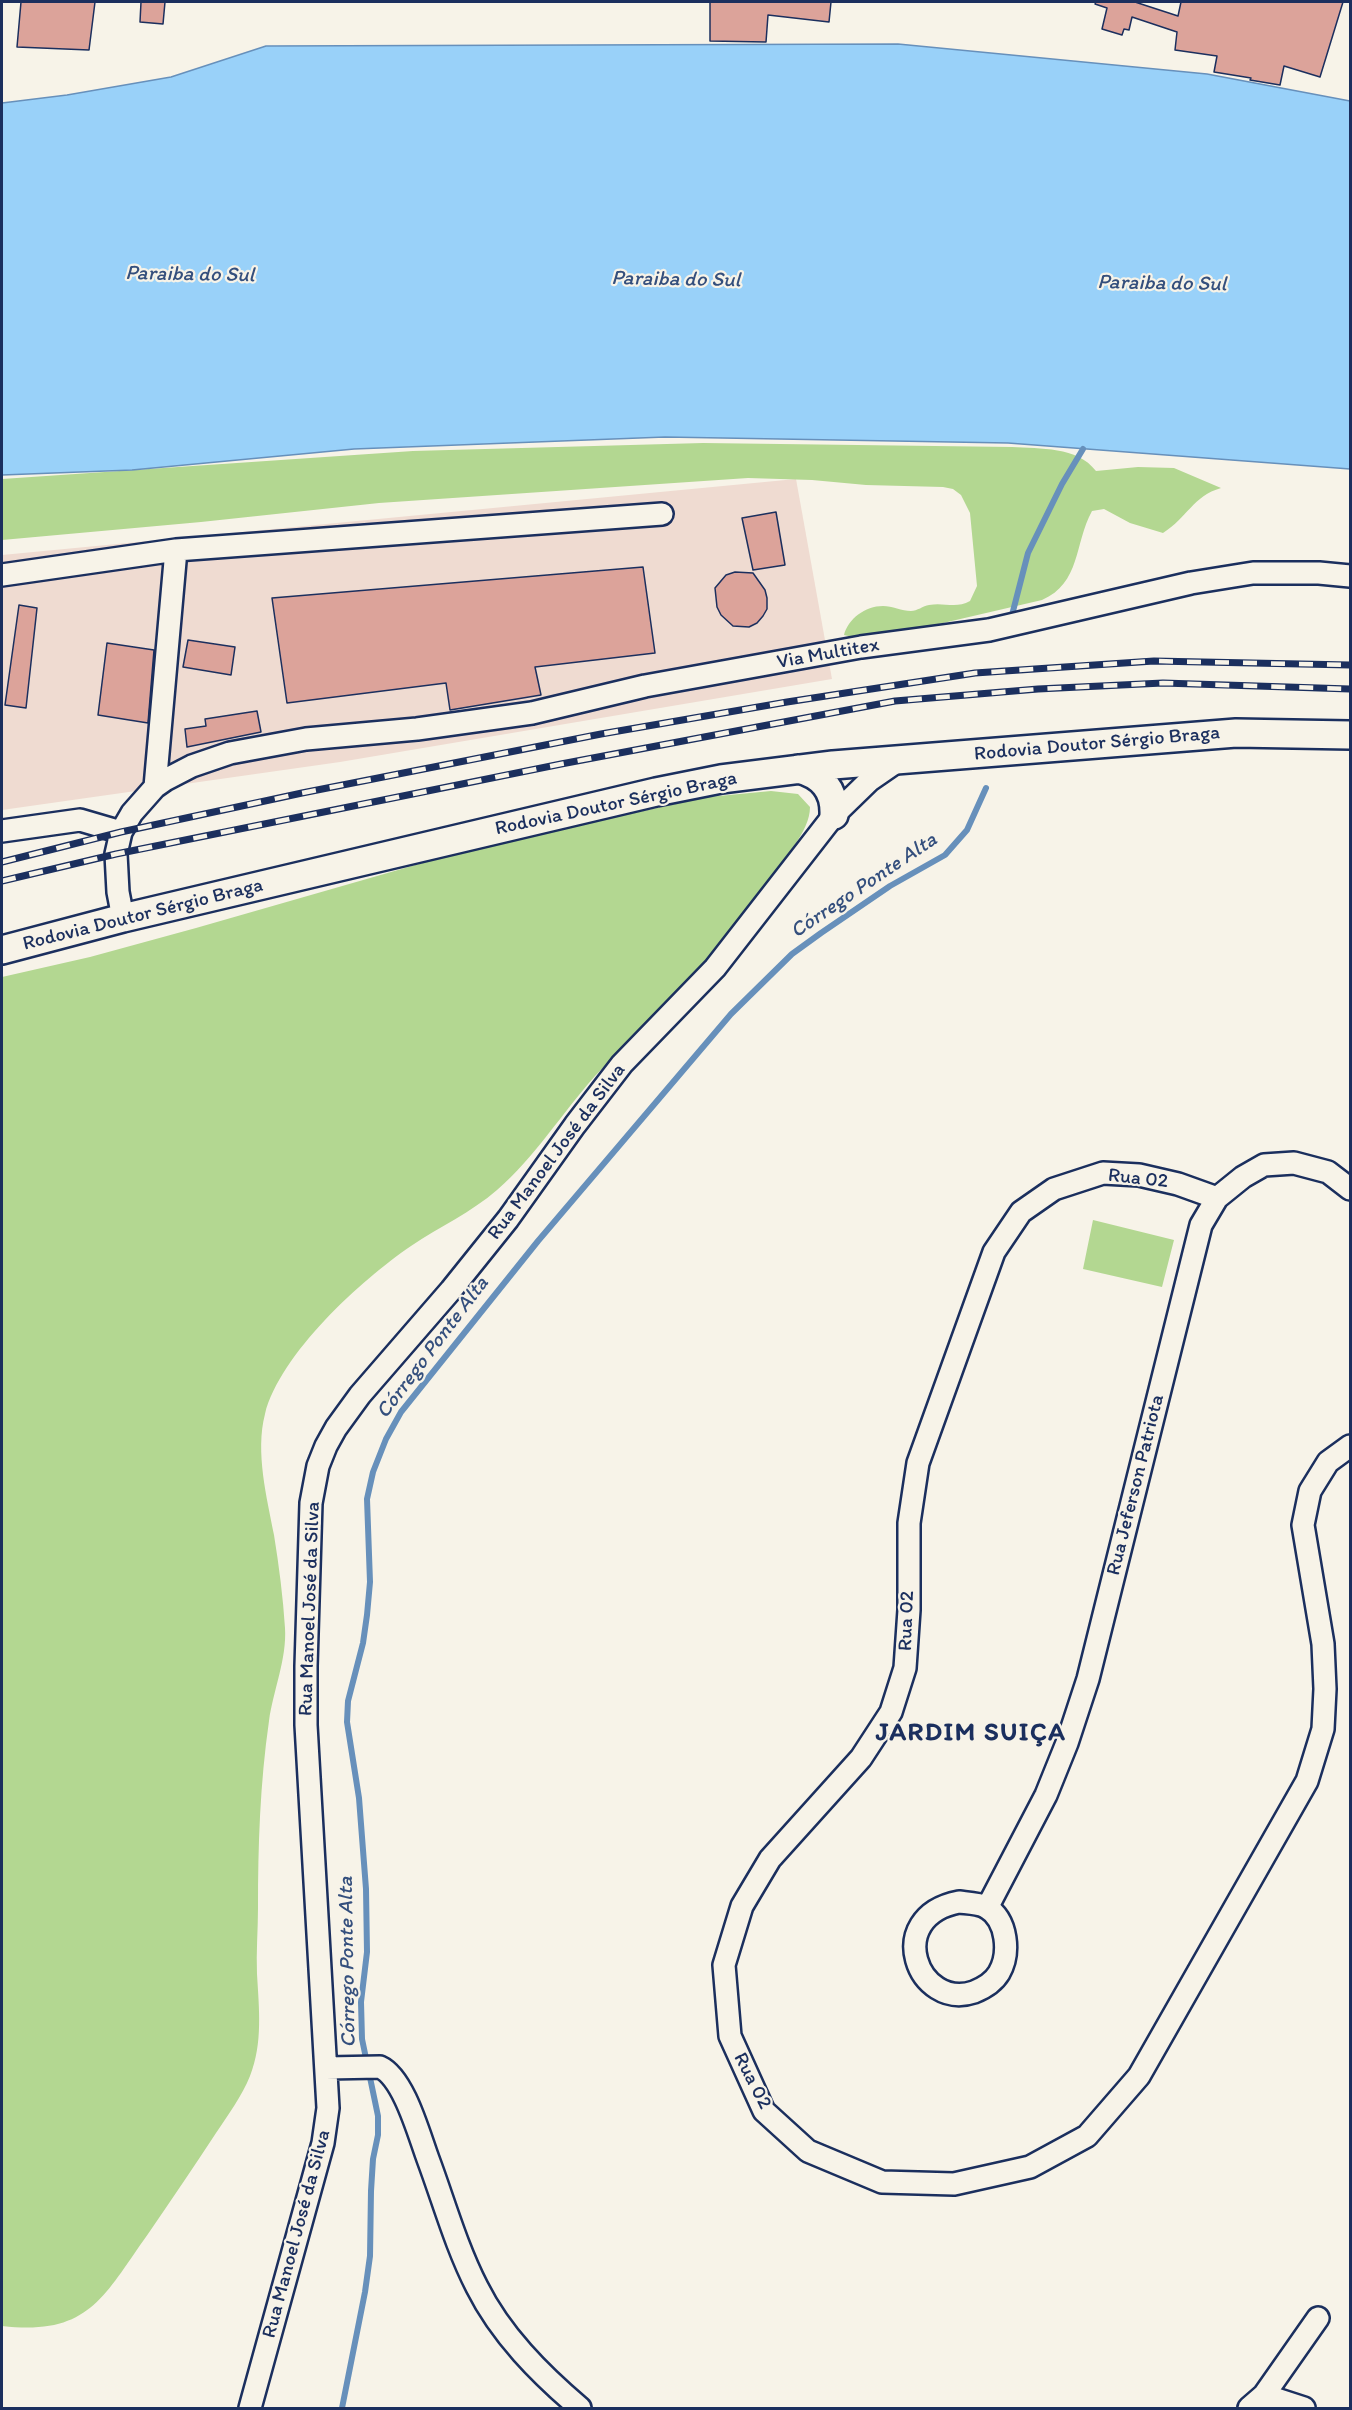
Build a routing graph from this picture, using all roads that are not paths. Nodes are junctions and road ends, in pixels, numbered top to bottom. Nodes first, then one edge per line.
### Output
1 (662, 514) dead end
2 (176, 550) junction
3 (2, 575) edge
4 (1350, 576) edge
5 (1350, 735) edge
6 (899, 760) junction
7 (798, 769) junction
8 (154, 787) junction
9 (834, 815) junction
10 (2, 831) edge
11 (121, 832) junction
12 (123, 918) junction
13 (2, 950) edge
14 (1350, 1189) edge
15 (1217, 1198) junction
16 (1350, 1446) edge
17 (987, 1908) junction
18 (326, 2068) junction
19 (1318, 2318) dead end
20 (1257, 2402) edge
21 (249, 2409) edge
22 (580, 2409) edge
23 (1304, 2409) edge

1 - 2 street
2 - 3 street
2 - 8 street
4 - 8 street, Via Multitex
5 - 6 main road, Rodovia Doutor Sérgio Braga
6 - 7 main road, Rodovia Doutor Sérgio Braga
6 - 9 street, Rua Manoel José da Silva
7 - 9 main road
7 - 12 main road, Rodovia Doutor Sérgio Braga
8 - 11 street
9 - 18 street, Rua Manoel José da Silva
10 - 11 street
11 - 12 street
12 - 13 main road, Rodovia Doutor Sérgio Braga
14 - 15 street, Rua Jeferson Patriota
15 - 16 street, Rua 02
15 - 17 street, Rua Jeferson Patriota
17 - 17 street
18 - 21 street, Rua Manoel José da Silva
18 - 22 street
19 - 20 street
20 - 23 street

